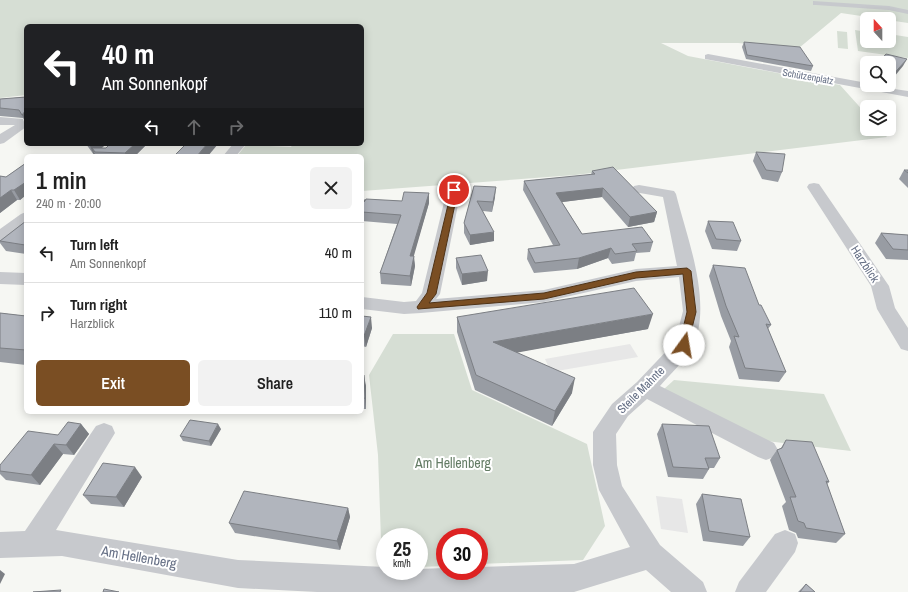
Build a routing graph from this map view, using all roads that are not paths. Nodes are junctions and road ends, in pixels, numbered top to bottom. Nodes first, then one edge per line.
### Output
1 (816, 3) dead end
2 (908, 12) edge
3 (708, 57) dead end
4 (908, 94) edge
5 (0, 121) edge
6 (0, 140) edge
7 (238, 146) edge
8 (231, 154) edge
9 (814, 187) dead end
10 (639, 189) dead end
11 (454, 190) dead end
12 (24, 218) edge
13 (0, 237) edge
14 (687, 271) junction
15 (0, 278) edge
16 (24, 279) edge
17 (364, 304) edge
18 (421, 307) junction
19 (908, 344) edge
20 (646, 388) junction
21 (104, 433) dead end
22 (766, 450) dead end
23 (32, 544) junction
24 (785, 544) dead end
25 (0, 545) edge
26 (650, 555) junction
27 (693, 592) edge
28 (749, 592) edge

1 - 2 street
3 - 4 street, Schützenplatz
5 - 6 street
7 - 8 street
9 - 19 street, Harzblick
10 - 14 street, Steile Mahnte
11 - 18 street
12 - 13 street
14 - 18 street
14 - 20 street, Steile Mahnte
15 - 16 street
17 - 18 street
20 - 22 street
20 - 26 street, Steile Mahnte
21 - 23 street
23 - 25 street, Am Hellenberg
23 - 26 street, Am Hellenberg
24 - 28 street
26 - 27 street, Steile Mahnte

